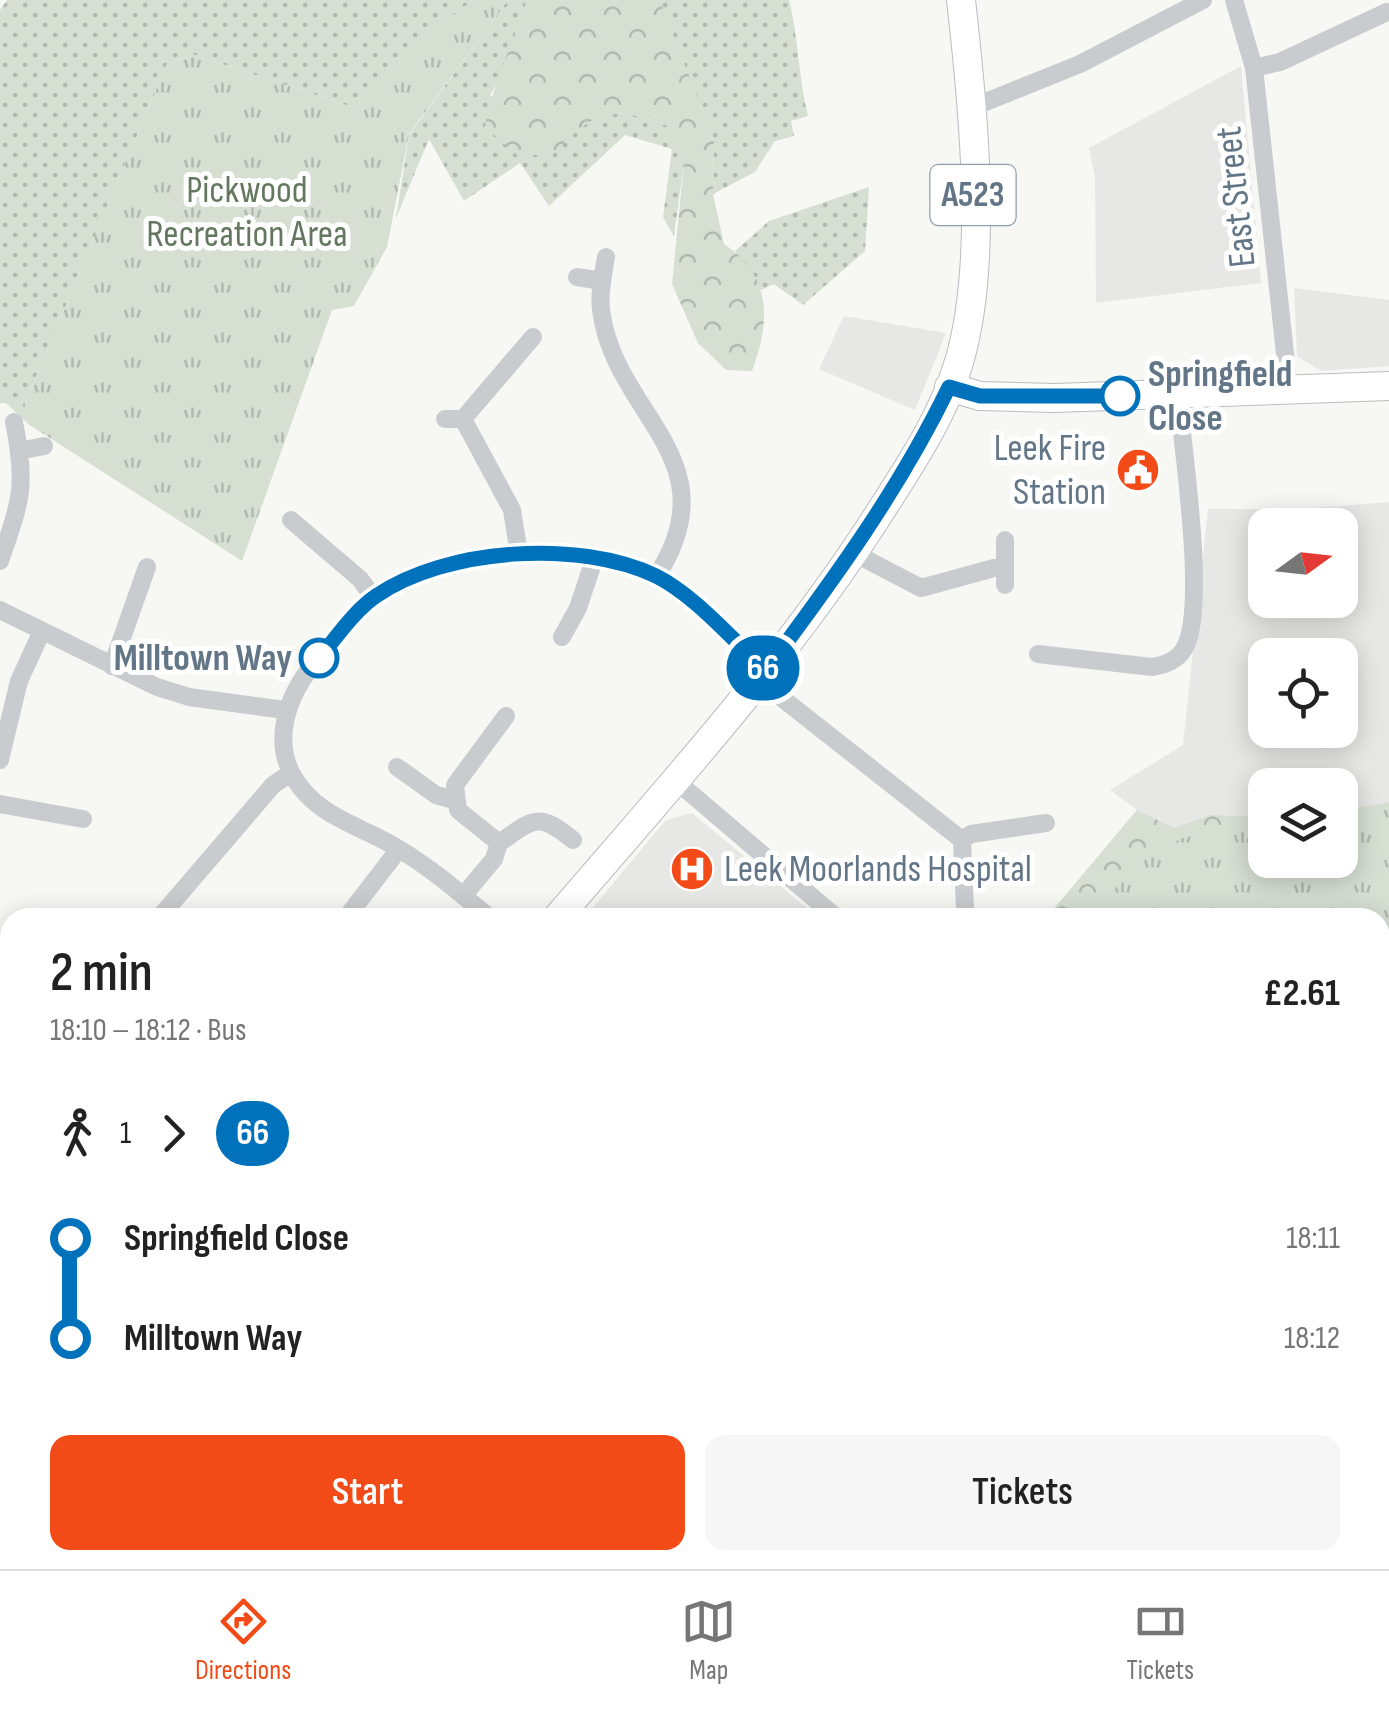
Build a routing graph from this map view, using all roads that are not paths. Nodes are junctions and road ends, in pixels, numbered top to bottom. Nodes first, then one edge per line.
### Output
1 (961, 0) edge
2 (1203, 0) edge
3 (1234, 0) edge
4 (1387, 9) edge
5 (1254, 68) junction
6 (969, 104) junction
7 (606, 257) dead end
8 (576, 277) dead end
9 (602, 281) junction
10 (530, 348) dead end
11 (1389, 386) edge
12 (949, 387) junction
13 (1288, 390) junction
14 (1178, 394) junction
15 (14, 422) dead end
16 (44, 446) dead end
17 (20, 451) junction
18 (1005, 540) dead end
19 (290, 549) dead end
20 (854, 553) junction
21 (519, 554) junction
22 (594, 560) junction
23 (0, 561) edge
24 (1005, 565) junction
25 (137, 576) dead end
26 (656, 576) junction
27 (1005, 585) dead end
28 (373, 598) junction
29 (0, 610) edge
30 (42, 631) junction
31 (561, 636) dead end
32 (1038, 654) dead end
33 (112, 666) junction
34 (763, 675) junction
35 (285, 710) junction
36 (504, 729) dead end
37 (2, 737) edge
38 (0, 760) edge
39 (397, 767) dead end
40 (290, 773) junction
41 (675, 780) junction
42 (454, 800) junction
43 (0, 804) edge
44 (73, 823) dead end
45 (1046, 823) dead end
46 (573, 840) dead end
47 (962, 840) junction
48 (498, 843) junction
49 (399, 849) junction
50 (464, 896) junction
51 (168, 908) edge
52 (355, 908) edge
53 (478, 908) edge
54 (566, 908) edge
55 (825, 908) edge
56 (966, 908) edge

1 - 6 highway, A523
2 - 6 street
3 - 5 street, East Street
4 - 5 street
5 - 13 street, East Street
6 - 12 highway, A523
7 - 9 street
8 - 9 street
9 - 26 street
10 - 21 street
11 - 13 highway
12 - 14 highway
12 - 20 highway, A523
13 - 14 highway
14 - 32 street
15 - 17 street
16 - 17 street
17 - 23 street
18 - 24 street
19 - 28 street
20 - 24 street
20 - 34 highway, A523
21 - 22 street
21 - 28 street
22 - 26 street
22 - 31 street
24 - 27 street
25 - 33 street
26 - 34 street
28 - 35 street
29 - 30 street
30 - 33 street
30 - 37 street
33 - 35 street
34 - 41 highway, A523
34 - 47 street
35 - 40 street
36 - 42 street
37 - 38 street
39 - 42 street
40 - 49 street
40 - 51 street
41 - 54 highway, A523
41 - 55 street
42 - 48 street
43 - 44 street
45 - 47 street
46 - 48 street
47 - 56 street
48 - 50 street
49 - 50 street
49 - 52 street
50 - 53 street

